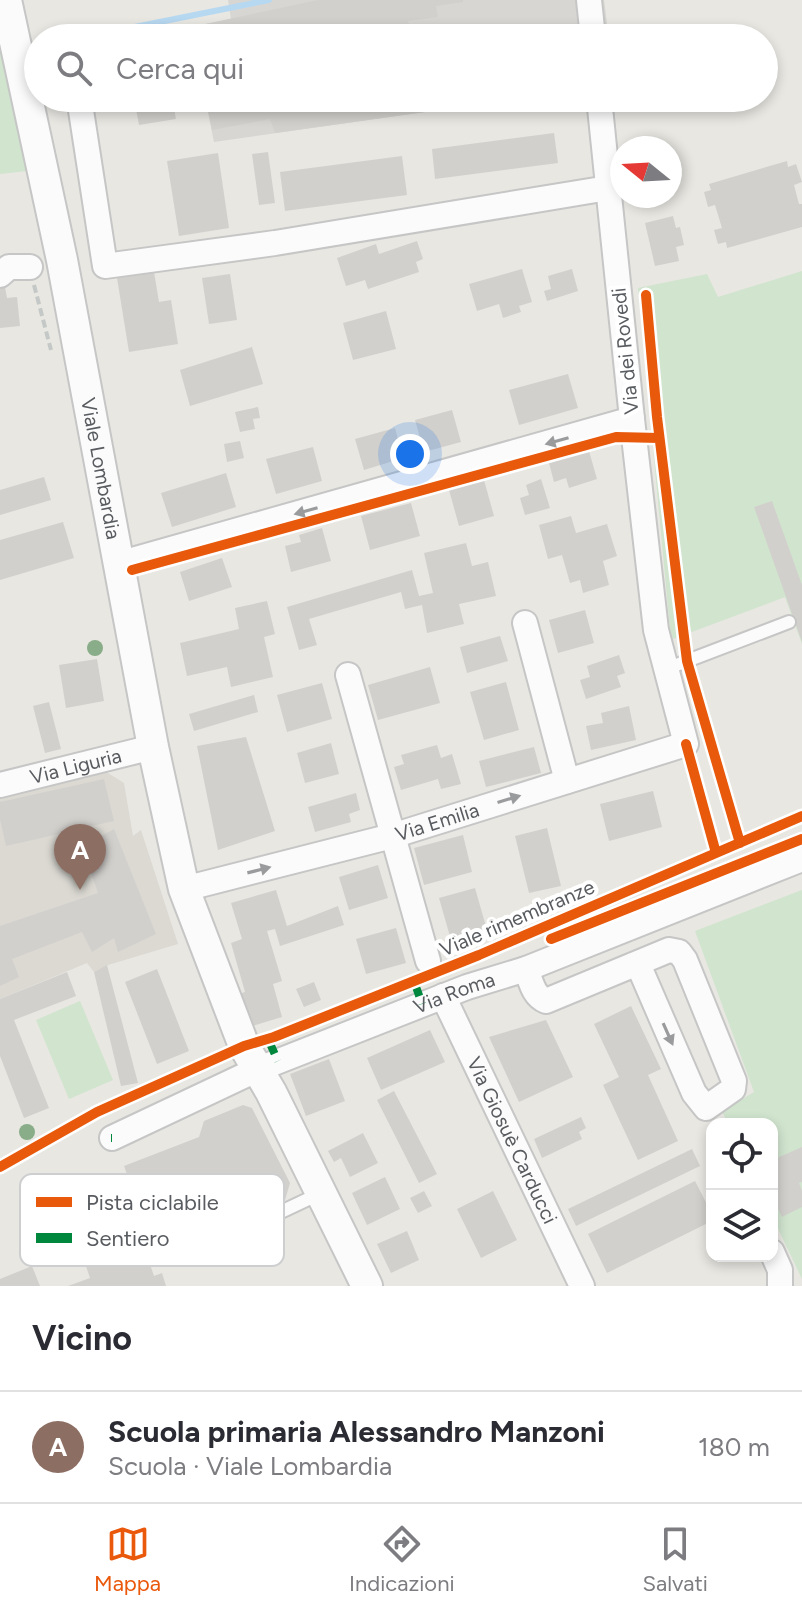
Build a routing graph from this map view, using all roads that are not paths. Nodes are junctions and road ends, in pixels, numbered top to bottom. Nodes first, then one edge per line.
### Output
1 (6, 0) edge
2 (589, 0) edge
3 (592, 24) edge
4 (24, 84) edge
5 (30, 112) edge
6 (81, 112) edge
7 (600, 112) edge
8 (608, 188) junction
9 (30, 267) dead end
10 (0, 275) edge
11 (632, 419) junction
12 (118, 564) junction
13 (789, 622) dead end
14 (525, 623) dead end
15 (666, 669) junction
16 (348, 675) dead end
17 (686, 744) joint
18 (153, 747) junction
19 (567, 781) junction
20 (0, 785) edge
21 (392, 836) junction
22 (802, 859) edge
23 (184, 889) junction
24 (428, 961) dead end
25 (633, 965) junction
26 (526, 969) junction
27 (443, 996) junction
28 (250, 1058) junction
29 (710, 1116) edge
30 (112, 1138) dead end
31 (321, 1193) junction
32 (284, 1210) edge
33 (776, 1262) edge
34 (773, 1283) edge
35 (367, 1286) edge
36 (582, 1286) edge

1 - 4 street, Viale Lombardia
2 - 3 street
5 - 12 street, Viale Lombardia
6 - 8 street
7 - 8 street, Via dei Rovedi
8 - 11 street, Via dei Rovedi
9 - 10 street
11 -> 12 street
11 - 15 street, Via dei Rovedi
12 - 18 street, Viale Lombardia
13 - 15 lane
14 - 19 street
15 - 17 street, Via dei Rovedi
16 - 21 street
17 - 19 street, Via Emilia
18 - 20 street, Via Liguria
18 - 23 street, Viale Lombardia
21 -> 19 street, Via Emilia
23 -> 21 street, Via Emilia
21 - 24 street
22 - 26 street, Via Roma
23 - 28 street, Viale Lombardia
25 - 26 street
25 -> 29 street
25 - 29 street
26 - 27 street, Via Roma
27 - 28 street, Via Roma
27 - 36 street, Via Giosuè Carducci
28 - 30 street, Via Roma
28 - 31 street, Viale Lombardia
31 - 32 lane
31 - 35 street, Viale Lombardia
33 - 34 street

